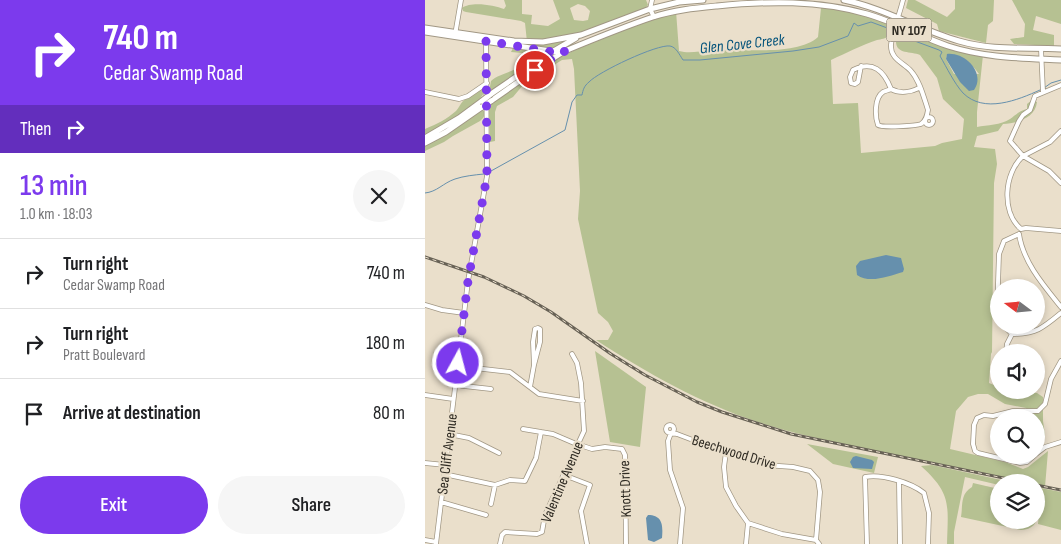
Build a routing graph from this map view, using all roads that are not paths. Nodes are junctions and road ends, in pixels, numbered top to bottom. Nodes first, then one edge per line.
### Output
1 (461, 0) edge
2 (652, 0) edge
3 (703, 0) edge
4 (844, 0) edge
5 (903, 0) edge
6 (812, 1) edge
7 (745, 2) edge
8 (650, 9) junction
9 (654, 16) junction
10 (899, 17) junction
11 (618, 20) junction
12 (897, 25) junction
13 (425, 28) edge
14 (425, 32) edge
15 (455, 35) junction
16 (581, 35) junction
17 (487, 40) junction
18 (587, 42) junction
19 (1041, 49) junction
20 (1061, 49) edge
21 (565, 51) junction
22 (552, 52) junction
23 (1041, 59) junction
24 (1061, 60) edge
25 (861, 66) dead end
26 (487, 83) junction
27 (1061, 85) edge
28 (919, 88) junction
29 (891, 90) junction
30 (1043, 90) junction
31 (425, 92) edge
32 (491, 98) junction
33 (482, 104) junction
34 (1061, 131) edge
35 (425, 138) edge
36 (425, 143) edge
37 (1023, 156) junction
38 (1061, 183) edge
39 (1021, 229) junction
40 (1061, 231) edge
41 (1019, 234) junction
42 (998, 279) edge
43 (425, 304) edge
44 (1061, 307) edge
45 (464, 313) junction
46 (1061, 313) edge
47 (1045, 326) edge
48 (1012, 334) edge
49 (1007, 344) edge
50 (572, 354) dead end
51 (1061, 361) edge
52 (534, 365) junction
53 (457, 366) junction
54 (455, 385) junction
55 (530, 387) junction
56 (491, 389) dead end
57 (425, 395) edge
58 (453, 400) junction
59 (583, 401) junction
60 (1040, 409) edge
61 (990, 414) edge
62 (523, 429) dead end
63 (541, 432) junction
64 (449, 434) junction
65 (1061, 442) edge
66 (578, 444) junction
67 (1045, 447) edge
68 (727, 452) junction
69 (499, 453) dead end
70 (990, 456) edge
71 (425, 463) edge
72 (445, 465) junction
73 (444, 474) junction
74 (564, 475) junction
75 (899, 482) junction
76 (495, 485) junction
77 (441, 502) junction
78 (491, 504) dead end
79 (486, 515) dead end
80 (748, 523) junction
81 (425, 540) edge
82 (818, 542) edge
83 (436, 543) edge
84 (500, 544) edge
85 (587, 544) edge
86 (626, 544) edge
87 (680, 544) edge
88 (746, 544) edge
89 (867, 544) edge
90 (899, 544) edge
91 (927, 544) edge

1 - 15 street
2 - 8 street
3 - 8 main road, NY 107
4 - 10 main road, NY 107
5 - 10 street
6 - 7 main road, NY 107
6 - 12 main road, NY 107
7 - 9 main road, NY 107
8 - 9 street
8 - 11 main road, NY 107
9 - 18 main road, NY 107
10 - 12 street
10 - 19 main road, NY 107
11 - 16 main road, NY 107
11 - 18 main road
12 - 23 main road, NY 107
12 - 28 street
13 - 15 main road
14 - 15 main road
15 - 17 main road
16 - 17 main road
16 - 22 main road, NY 107
17 - 22 main road
17 - 26 street, Sea Cliff Avenue
18 - 21 main road, NY 107
19 - 20 main road, NY 107
19 - 23 street
21 - 22 main road
21 - 32 main road, NY 107
22 - 32 main road, NY 107
23 - 24 main road, NY 107
23 - 30 street
25 - 29 street
26 - 31 street
26 - 45 street, Sea Cliff Avenue
27 - 30 street
28 - 29 street
28 - 29 street
30 - 37 street
32 - 33 main road, NY 107, bridge
33 - 35 main road, NY 107
33 - 36 main road, NY 107
34 - 37 street
37 - 38 street
37 - 39 street
39 - 40 street
39 - 41 street
41 - 42 street
41 - 44 street
43 - 45 street
45 - 53 street, Sea Cliff Avenue
46 - 47 street
48 - 49 street
50 - 59 street, Valentine Avenue
51 - 60 street
52 - 52 street
52 - 55 street
53 - 54 street, Sea Cliff Avenue
53 - 55 street
54 - 56 street
54 - 58 street, Sea Cliff Avenue
55 - 59 street
57 - 58 street
58 - 64 street, Sea Cliff Avenue
59 - 66 street, Valentine Avenue
61 - 70 street
62 - 63 street
63 - 66 street
63 - 76 street
64 - 69 street
64 - 72 street, Sea Cliff Avenue
65 - 67 street
66 - 74 street, Valentine Avenue
66 - 86 street, Knott Drive
68 - 80 street
68 - 82 street, Beechwood Drive
68 - 87 street, Beechwood Drive
71 - 72 street
72 - 73 street, Sea Cliff Avenue
73 - 76 street
73 - 77 street, Sea Cliff Avenue
74 - 84 street, Valentine Avenue
74 - 85 street
75 - 89 street
75 - 90 street
75 - 91 street
76 - 78 street
77 - 79 street
77 - 83 street, Sea Cliff Avenue
80 - 82 street
80 - 88 street
81 - 83 street

